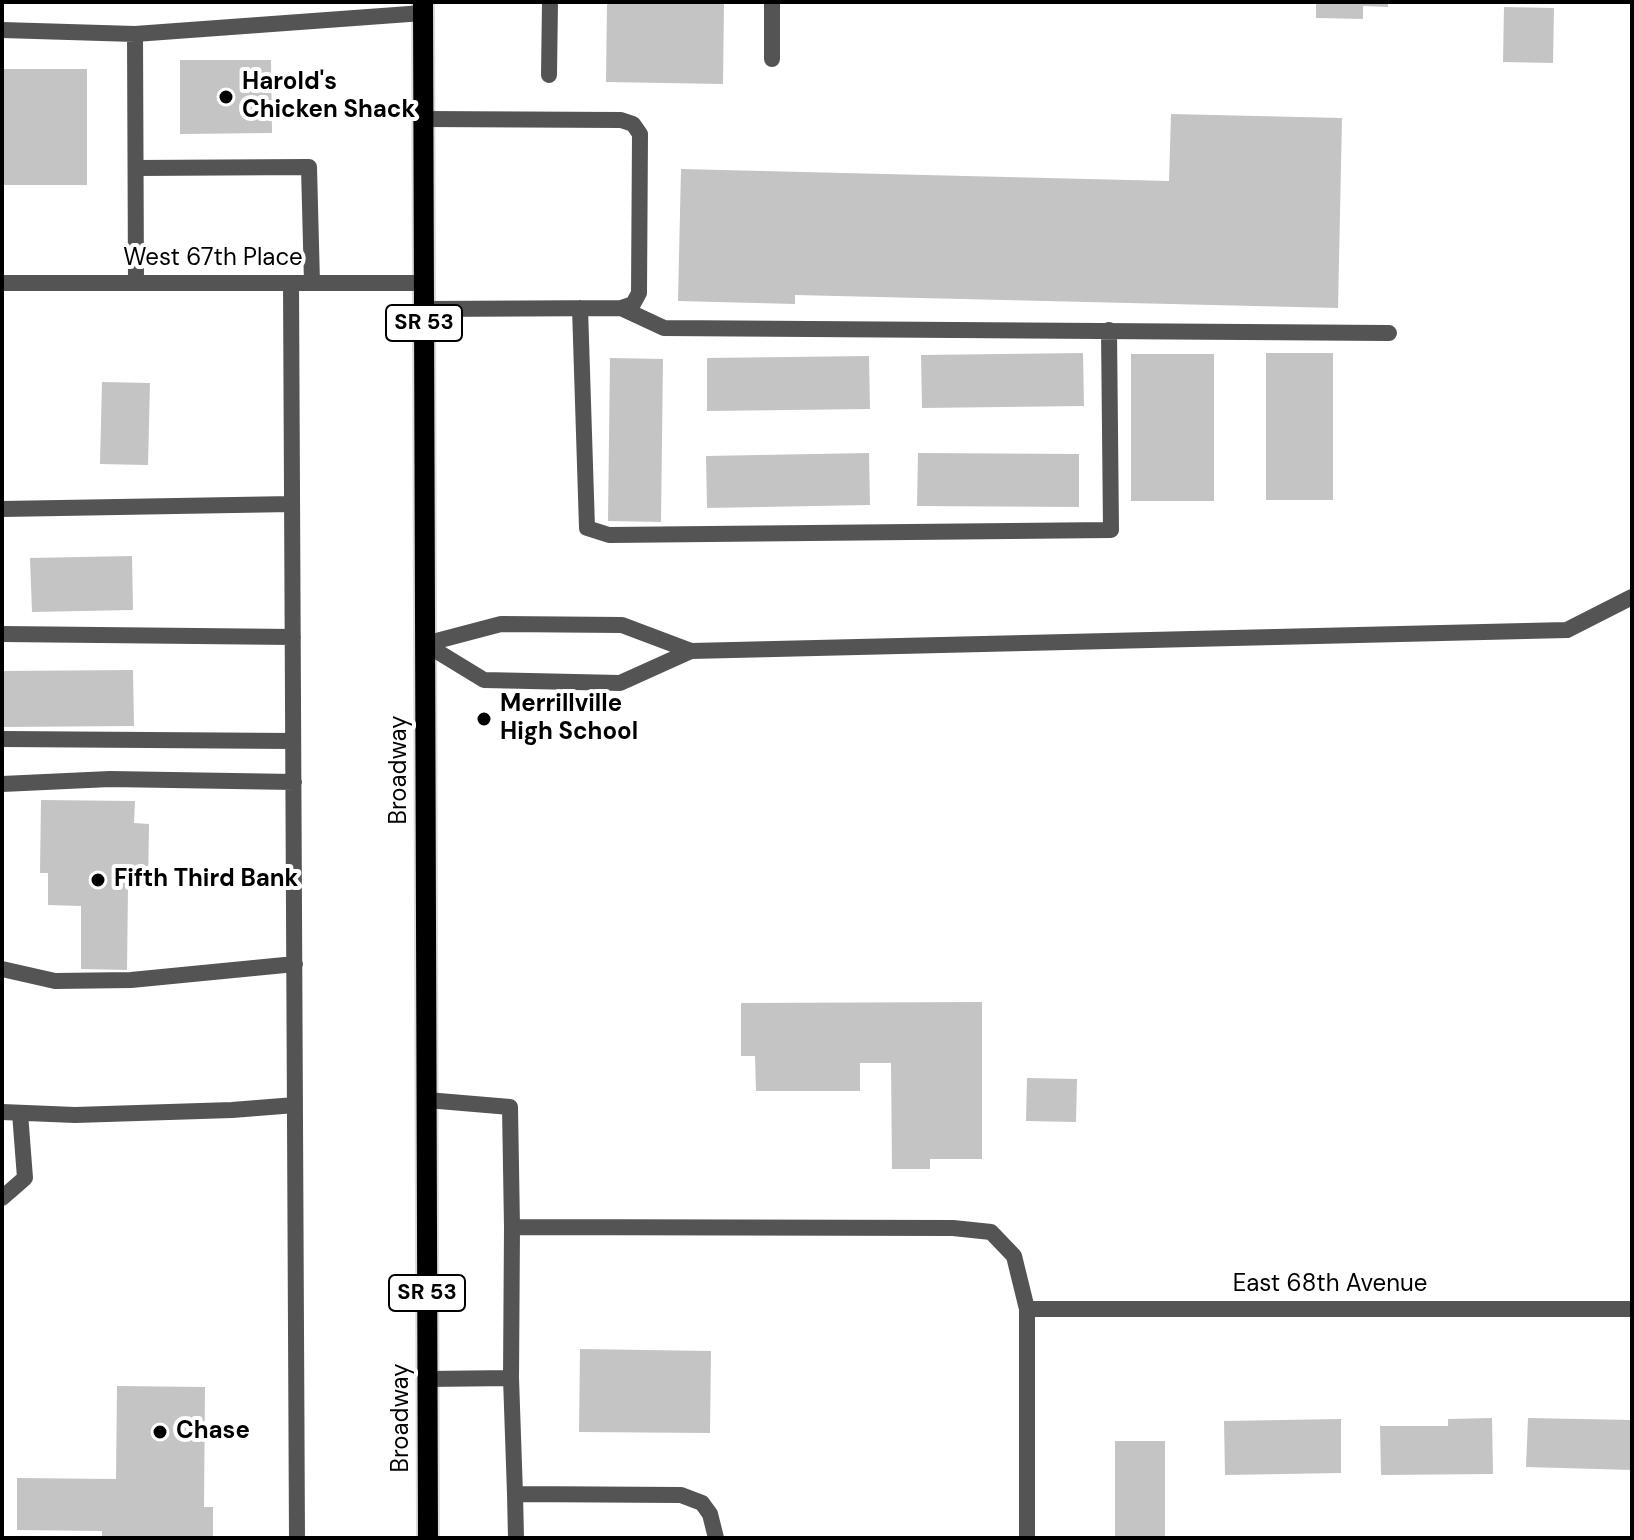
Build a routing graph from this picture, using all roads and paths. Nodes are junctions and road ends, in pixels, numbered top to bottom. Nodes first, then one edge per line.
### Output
1 (550, 2) edge
2 (772, 2) edge
3 (423, 8) edge
4 (2, 30) edge
5 (135, 34) junction
6 (772, 59) dead end
7 (549, 75) dead end
8 (424, 119) junction
9 (136, 168) junction
10 (2, 283) edge
11 (136, 283) junction
12 (291, 283) junction
13 (312, 283) junction
14 (424, 283) junction
15 (580, 308) junction
16 (621, 308) junction
17 (424, 309) junction
18 (1109, 330) junction
19 (1389, 333) dead end
20 (292, 504) junction
21 (2, 509) edge
22 (1632, 597) edge
23 (2, 634) edge
24 (293, 637) junction
25 (425, 644) junction
26 (691, 651) junction
27 (2, 739) edge
28 (293, 741) junction
29 (294, 782) junction
30 (2, 784) edge
31 (295, 964) junction
32 (2, 969) edge
33 (427, 1100) junction
34 (295, 1105) junction
35 (2, 1112) edge
36 (20, 1113) junction
37 (2, 1198) edge
38 (512, 1227) junction
39 (1027, 1309) junction
40 (1632, 1309) edge
41 (511, 1378) junction
42 (427, 1379) junction
43 (515, 1494) junction
44 (297, 1538) edge
45 (428, 1538) edge
46 (516, 1538) edge
47 (716, 1538) edge
48 (1027, 1538) edge

1 - 7 street
2 - 6 street
3 - 5 street
3 - 8 main road, Broadway / SR 53
4 - 5 street
5 - 9 street
8 - 14 main road, Broadway / SR 53
8 - 16 street
9 - 11 street
9 - 13 street
10 - 11 street, West 67th Place
11 - 12 street, West 67th Place
12 - 13 street, West 67th Place
12 - 20 street
13 - 14 street, West 67th Place
14 - 17 main road, Broadway / SR 53
15 - 16 street
15 - 17 street
15 - 18 street
16 - 18 street
17 - 25 main road, Broadway / SR 53
18 - 19 street
20 - 21 street
20 - 24 street
22 - 26 street
23 - 24 street
24 - 28 street
25 - 26 street
25 - 26 street
25 - 33 main road, Broadway / SR 53
27 - 28 street
28 - 29 street
29 - 30 street
29 - 31 street
31 - 32 street
31 - 34 street
33 - 38 street
33 - 42 main road, Broadway / SR 53
34 - 36 street
34 - 44 street
35 - 36 street
36 - 37 street
38 - 39 street
38 - 41 street
39 - 40 street, East 68th Avenue
39 - 48 street
41 - 42 street
41 - 43 street
42 - 45 main road, Broadway / SR 53
43 - 46 street
43 - 47 street

